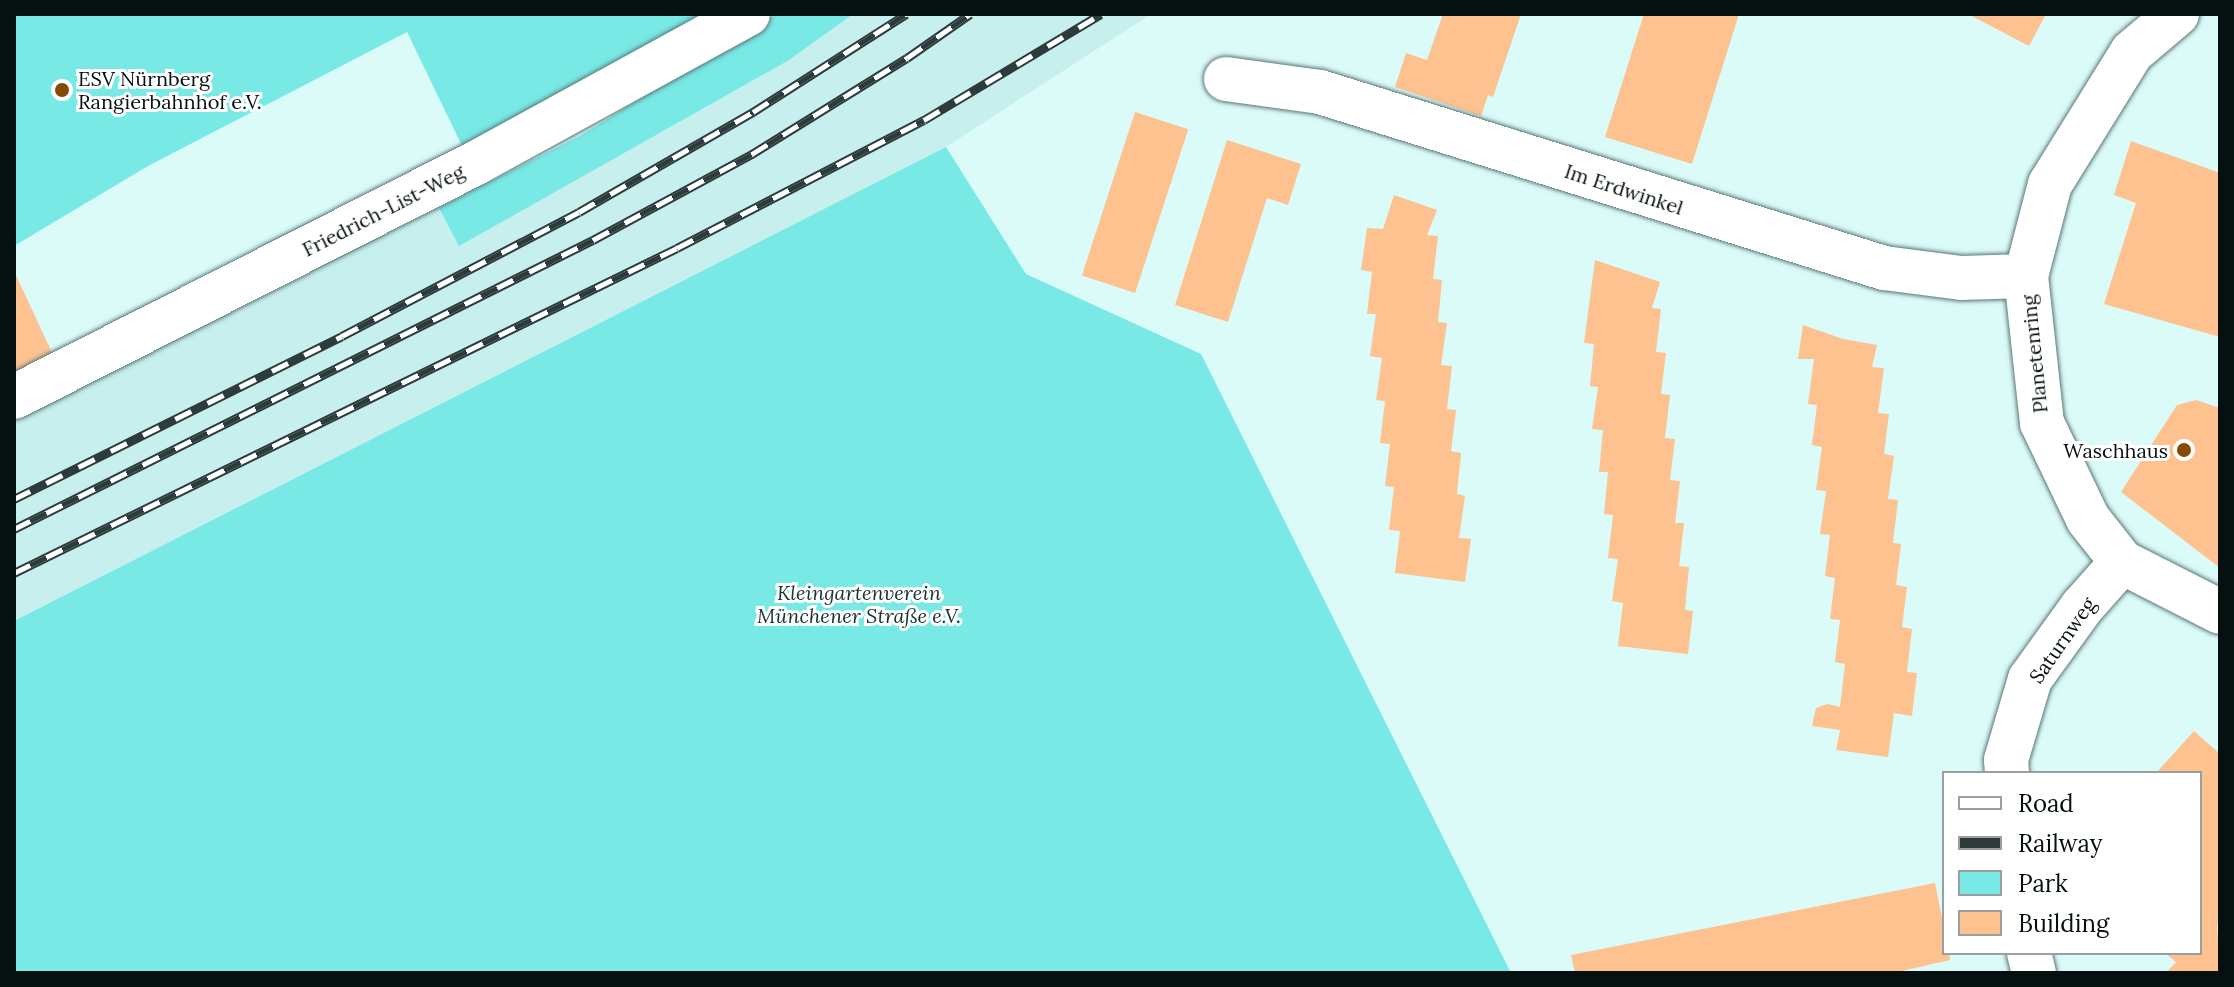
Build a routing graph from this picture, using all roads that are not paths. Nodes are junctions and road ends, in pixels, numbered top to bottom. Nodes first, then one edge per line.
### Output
1 (748, 14) edge
2 (2177, 14) edge
3 (1226, 79) dead end
4 (2026, 276) junction
5 (14, 397) edge
6 (2122, 562) junction
7 (2220, 612) edge
8 (2007, 771) edge

1 - 5 street, Friedrich-List-Weg
2 - 4 street, Planetenring
3 - 4 street, Im Erdwinkel
4 - 6 street, Planetenring
6 - 7 street, Planetenring
6 - 8 street, Saturnweg

